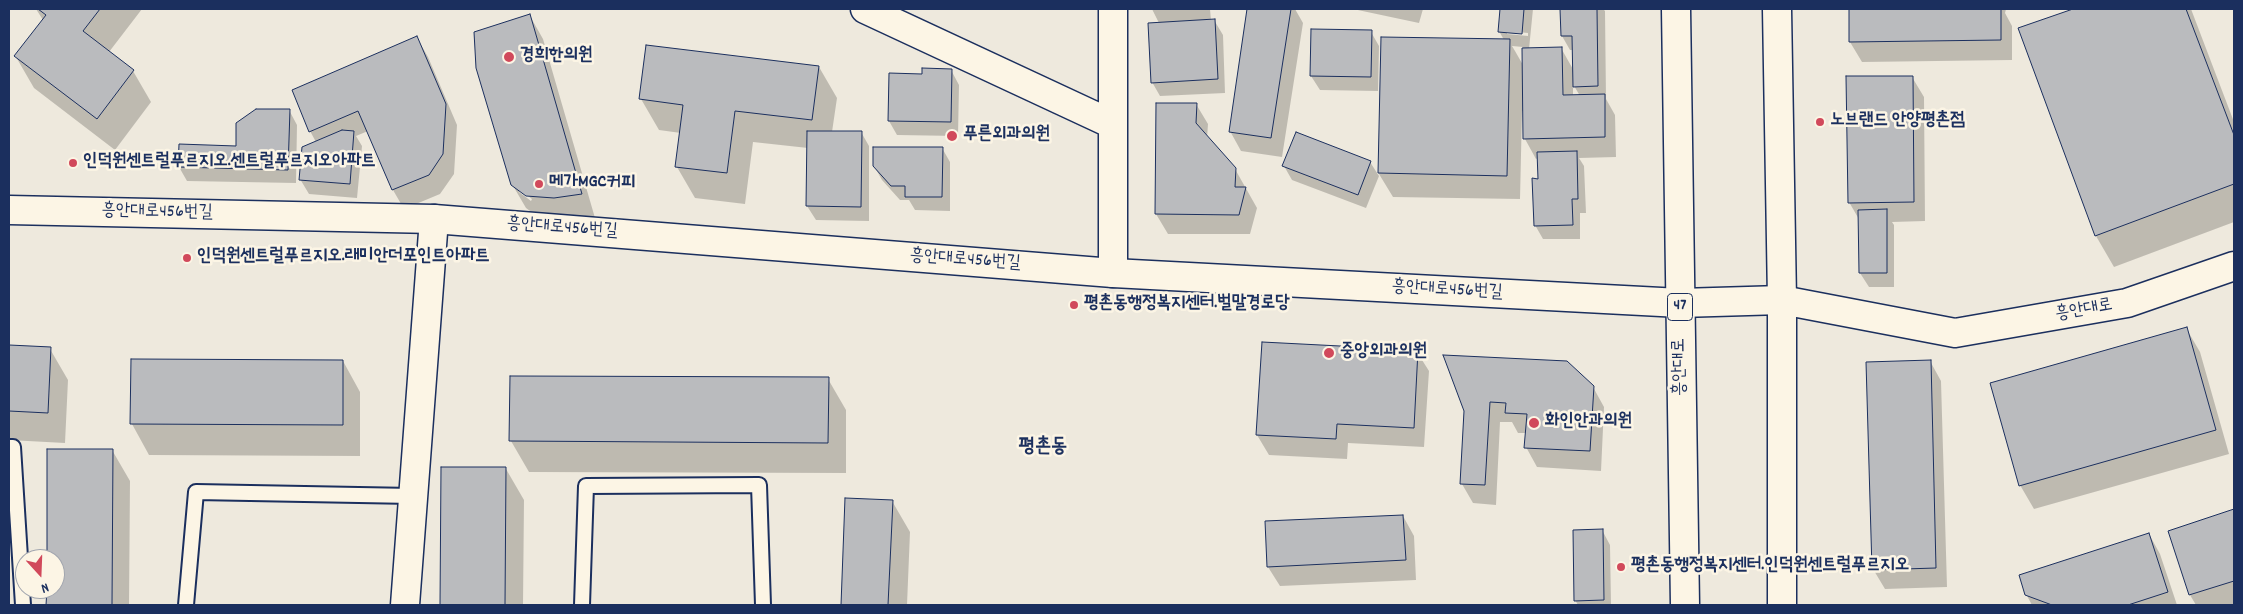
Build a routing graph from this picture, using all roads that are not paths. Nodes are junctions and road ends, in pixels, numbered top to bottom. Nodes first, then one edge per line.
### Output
1 (864, 9) edge
2 (1113, 9) edge
3 (1676, 9) edge
4 (1777, 9) edge
5 (1112, 124) junction
6 (9, 210) edge
7 (434, 219) junction
8 (2234, 266) edge
9 (1113, 273) junction
10 (1782, 300) junction
11 (1680, 303) junction
12 (9, 448) edge
13 (413, 496) junction
14 (23, 605) edge
15 (186, 605) edge
16 (405, 605) edge
17 (582, 605) edge
18 (763, 605) edge
19 (1685, 605) edge
20 (1782, 605) edge

1 - 5 street
2 - 5 street
3 - 11 street, 흥안대로 / 47
4 - 10 street
5 - 9 street
6 - 7 street, 흥안대로456번길
7 - 9 street, 흥안대로456번길
7 - 13 street
8 - 10 street, 흥안대로
9 - 11 street, 흥안대로456번길
10 - 11 street, 흥안대로456번길
10 - 20 street
11 - 19 street, 흥안대로 / 47
12 - 14 lane
13 - 15 lane
13 - 16 street
17 - 18 lane

